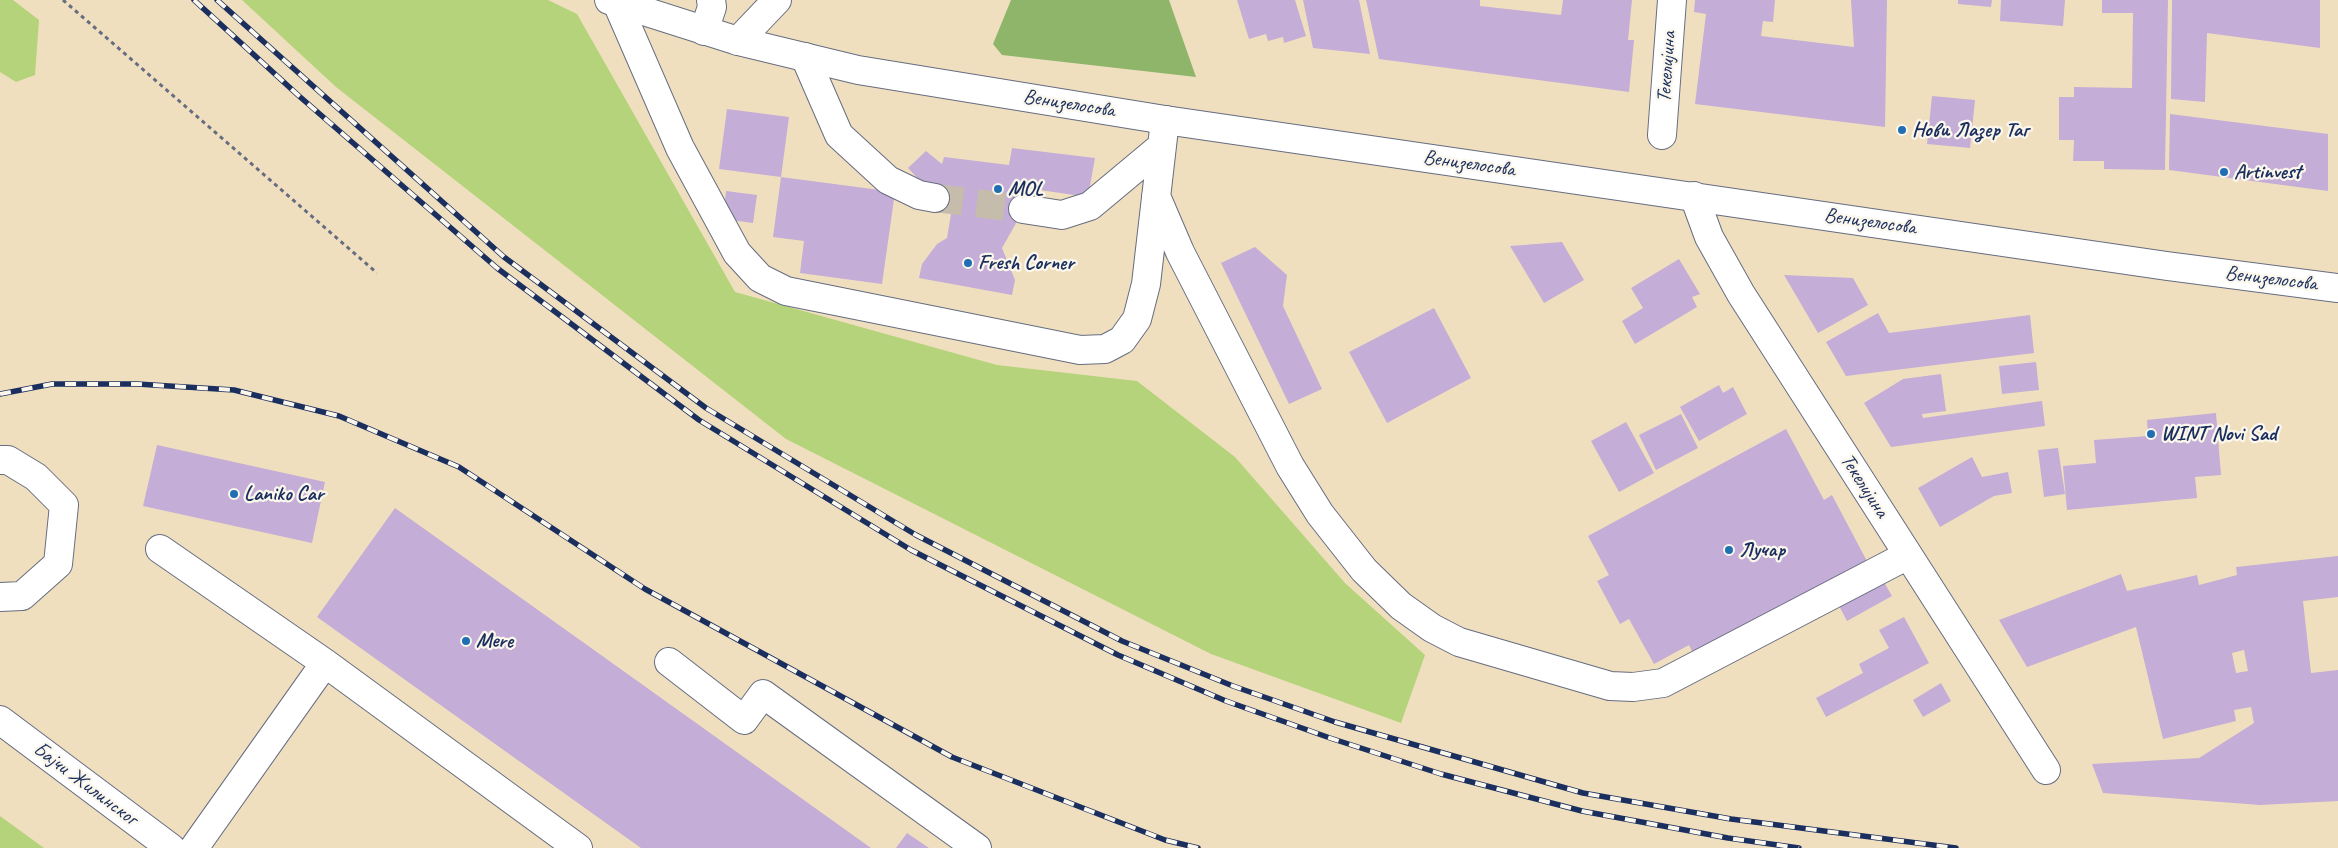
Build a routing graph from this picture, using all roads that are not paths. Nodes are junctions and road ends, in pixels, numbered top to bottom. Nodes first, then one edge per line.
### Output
1 (711, 0) edge
2 (777, 0) edge
3 (1672, 0) edge
4 (613, 2) edge
5 (704, 31) junction
6 (738, 41) junction
7 (805, 57) junction
8 (1163, 133) junction
9 (1662, 135) dead end
10 (1156, 196) junction
11 (1694, 196) junction
12 (935, 198) tunnel mouth
13 (1023, 209) tunnel mouth
14 (2338, 288) edge
15 (0, 460) edge
16 (160, 549) dead end
17 (1908, 555) junction
18 (0, 597) edge
19 (669, 662) dead end
20 (326, 663) junction
21 (0, 720) edge
22 (2046, 770) dead end
23 (569, 846) edge
24 (171, 848) edge
25 (194, 848) edge
26 (977, 848) edge

1 - 5 main road
2 - 6 main road
3 - 9 main road, Текелијина
4 - 5 main road, Венизелосова
4 - 10 main road
5 - 6 main road, Венизелосова
6 - 7 main road, Венизелосова
7 - 8 main road, Венизелосова
7 - 12 main road
8 - 10 main road
8 - 11 main road, Венизелосова
8 - 13 main road
10 - 17 main road
11 - 14 main road, Венизелосова
11 - 17 main road, Текелијина
15 - 18 main road
16 - 20 main road
17 - 22 main road, Текелијина
19 - 26 main road
20 - 23 main road
20 - 25 main road
21 - 24 main road, Бајчи Жилинског

